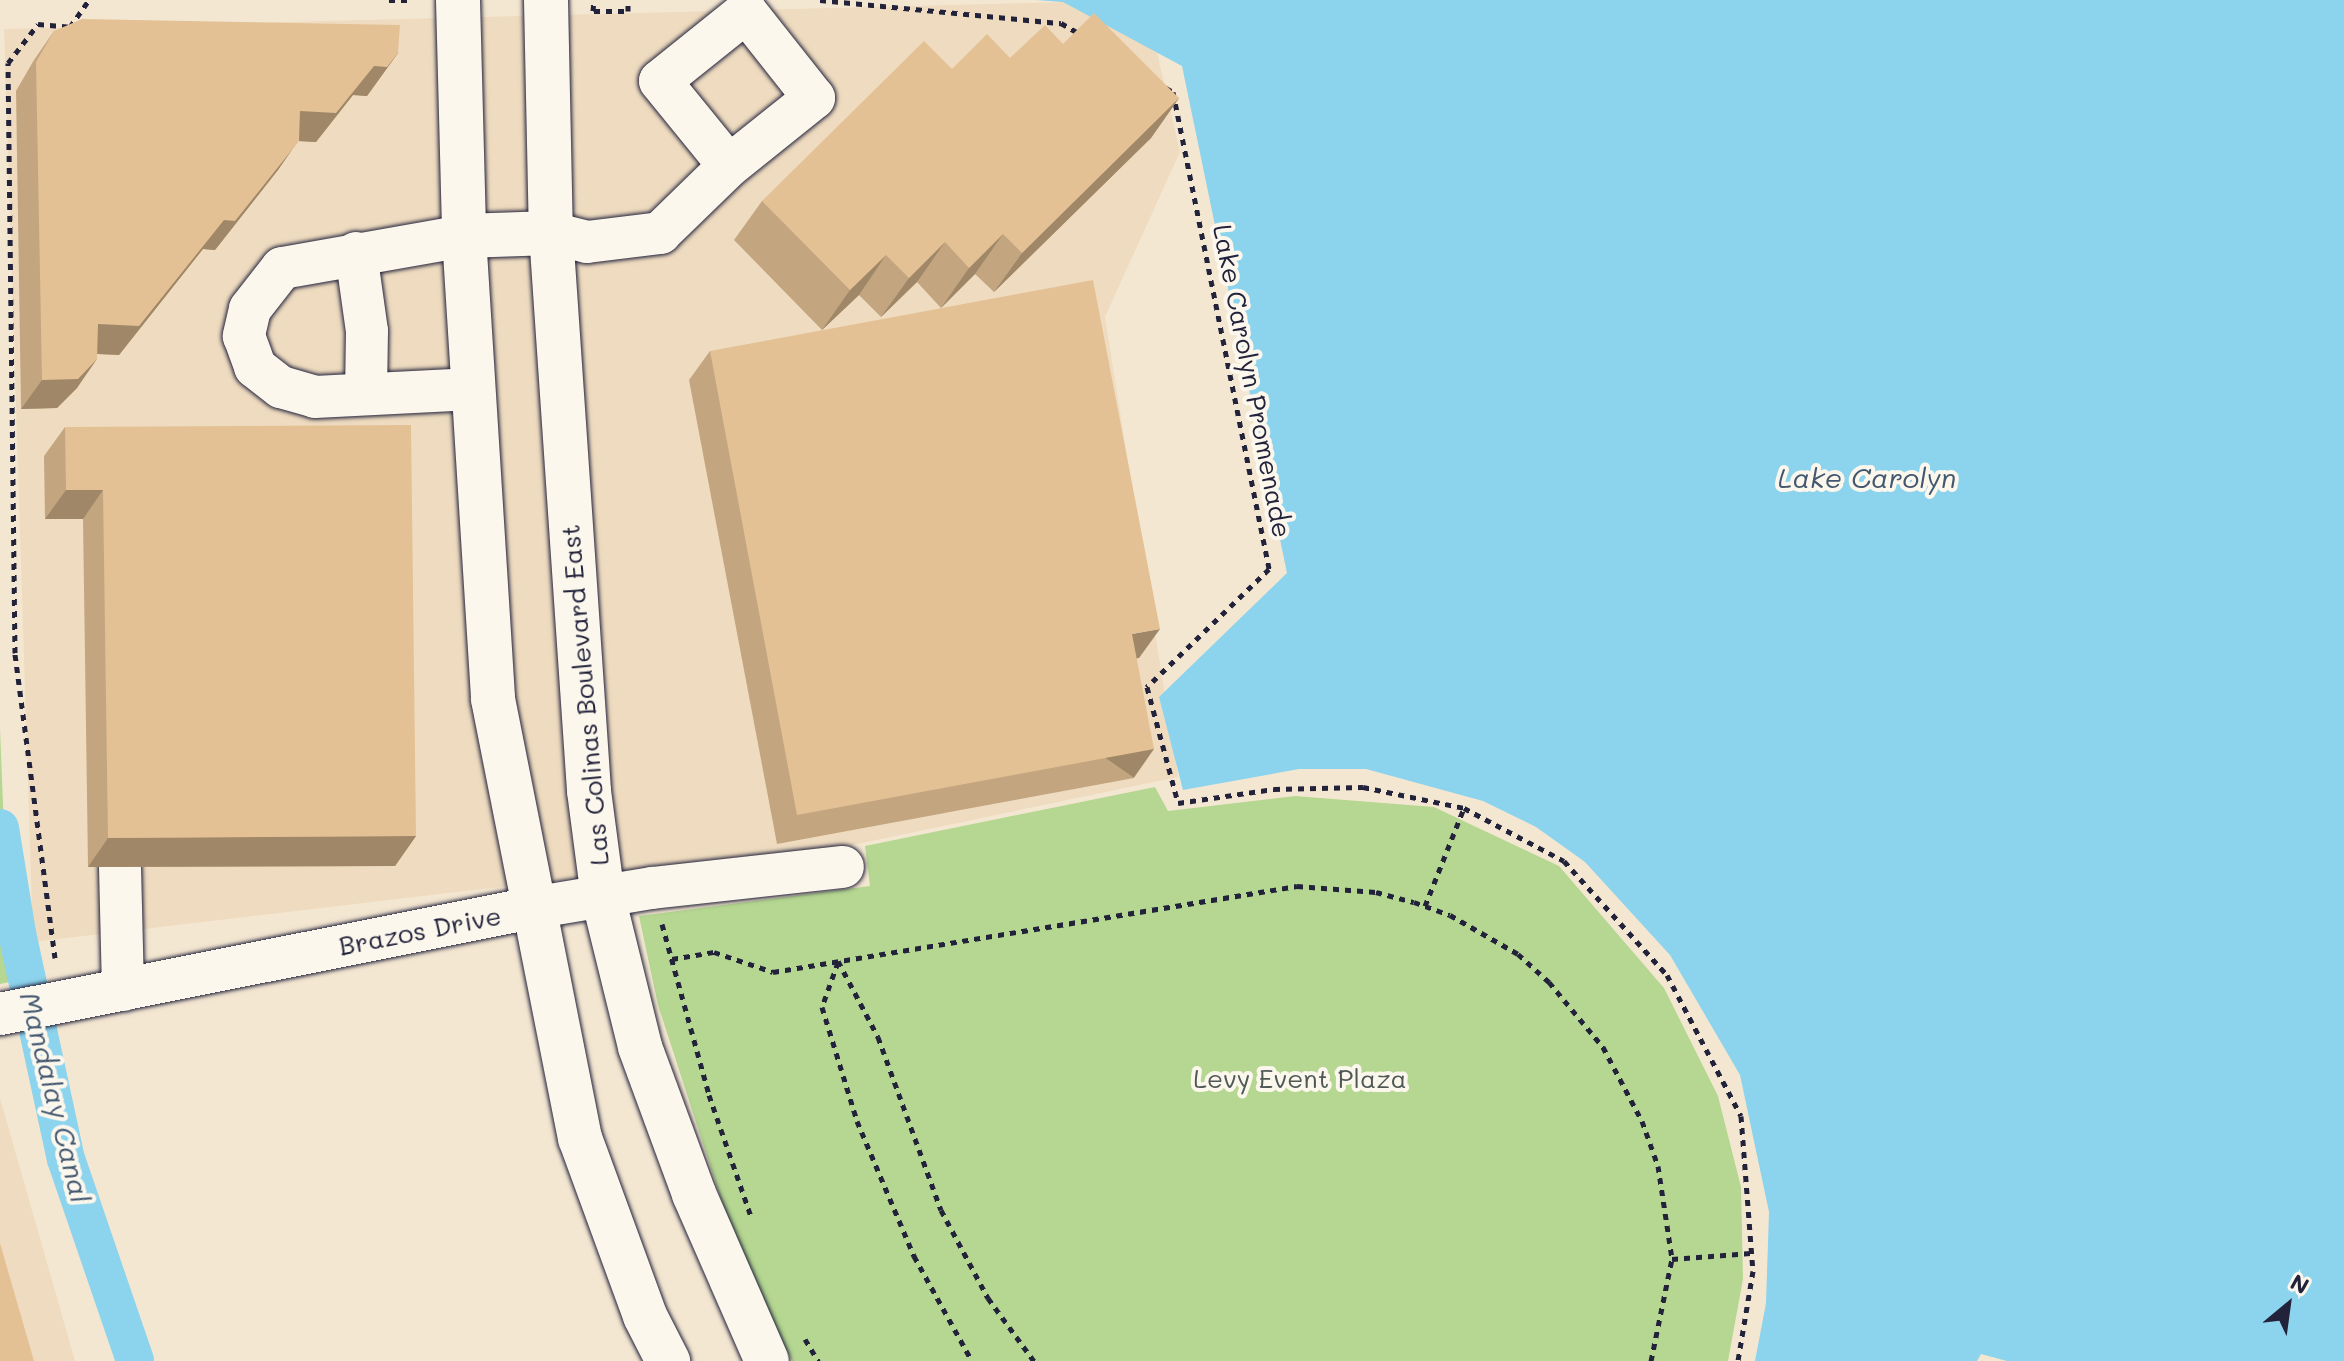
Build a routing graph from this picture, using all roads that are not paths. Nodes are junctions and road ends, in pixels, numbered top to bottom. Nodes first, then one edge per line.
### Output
1 (458, 9) edge
2 (546, 10) edge
3 (729, 166) dead end
4 (551, 233) junction
5 (464, 236) junction
6 (356, 253) junction
7 (473, 389) junction
8 (366, 392) junction
9 (120, 867) edge
10 (843, 867) dead end
11 (603, 897) junction
12 (532, 908) junction
13 (120, 990) junction
14 (0, 1014) edge
15 (668, 1361) edge
16 (767, 1361) edge

1 - 5 main road
2 - 4 main road, Las Colinas Boulevard East
3 - 4 street
4 - 5 main road
4 - 11 main road, Las Colinas Boulevard East
5 - 6 street
5 - 7 main road
6 - 8 street
6 - 8 street
7 - 8 street
7 - 12 main road
9 - 13 street
10 - 11 street, Brazos Drive
11 - 12 street, Brazos Drive
11 - 16 main road, Las Colinas Boulevard East
12 - 13 street, Brazos Drive
12 - 15 main road
13 - 14 street, Brazos Drive

